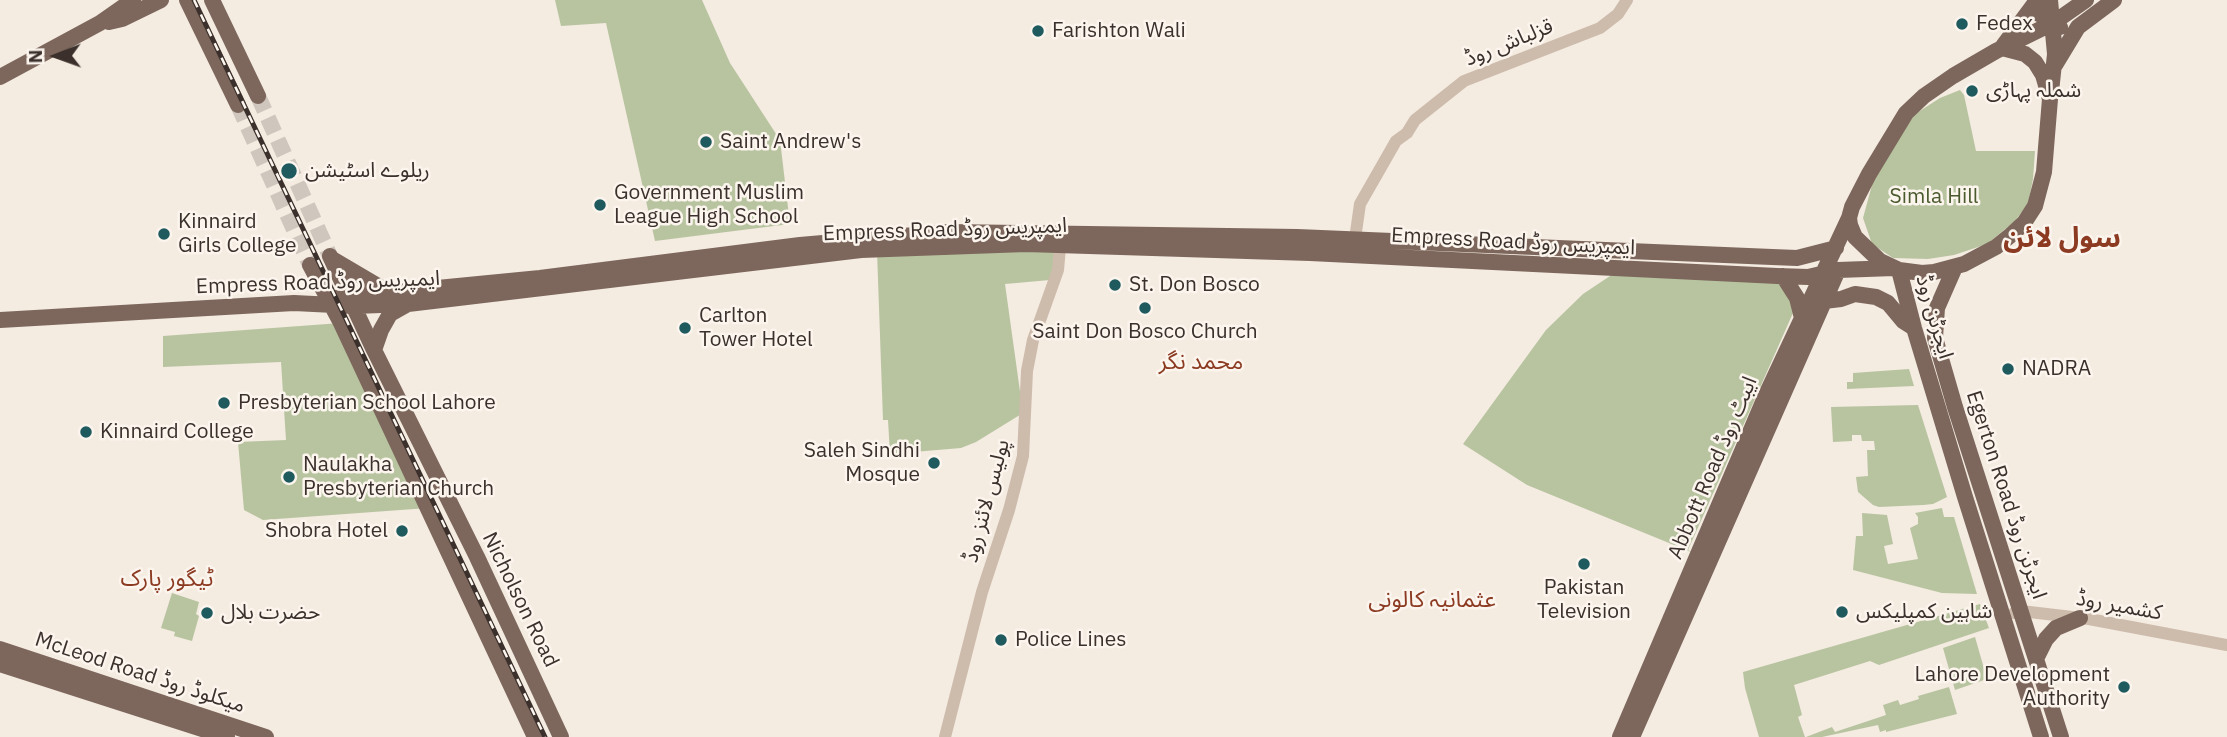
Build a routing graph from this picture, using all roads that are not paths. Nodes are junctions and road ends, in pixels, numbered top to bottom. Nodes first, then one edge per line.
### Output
1 (133, 0) edge
2 (161, 0) edge
3 (187, 0) edge
4 (212, 0) edge
5 (1626, 0) edge
6 (2086, 0) edge
7 (2114, 0) edge
8 (2040, 1) edge
9 (100, 23) junction
10 (2053, 23) junction
11 (2078, 27) junction
12 (2002, 48) junction
13 (2055, 66) junction
14 (0, 78) edge
15 (258, 96) tunnel mouth
16 (2050, 99) junction
17 (238, 105) tunnel mouth
18 (1849, 218) junction
19 (1060, 239) junction
20 (1355, 239) junction
21 (1836, 248) junction
22 (310, 265) tunnel mouth
23 (1955, 267) junction
24 (1897, 269) junction
25 (1783, 276) junction
26 (1824, 282) junction
27 (388, 292) junction
28 (352, 301) junction
29 (330, 302) junction
30 (408, 304) junction
31 (1801, 318) junction
32 (0, 320) edge
33 (1914, 328) junction
34 (374, 350) junction
35 (1702, 561) junction
36 (2021, 611) junction
37 (2004, 616) junction
38 (2080, 618) junction
39 (2227, 645) edge
40 (0, 649) edge
41 (2037, 657) junction
42 (1660, 658) junction
43 (0, 664) edge
44 (28, 666) junction
45 (228, 737) edge
46 (266, 737) edge
47 (536, 737) edge
48 (561, 737) edge
49 (945, 737) edge
50 (1620, 737) edge
51 (1632, 737) edge
52 (2041, 737) edge
53 (2061, 737) edge

1 - 9 main road
2 - 9 main road
3 - 17 main road
4 - 15 main road
5 - 20 street, قزلباش روڈ
6 - 10 main road
7 - 11 main road
8 - 10 main road
8 - 12 main road
9 - 14 main road
10 - 11 main road
10 - 12 main road
10 - 13 main road
11 - 13 main road
12 - 16 main road
12 - 18 main road
13 - 16 main road
16 - 23 main road
18 - 21 main road, Abbott Road ایبٹ روڈ
18 - 24 main road
19 - 20 main road, Empress Road ایمپریس روڈ
19 - 25 main road, Empress Road ایمپریس روڈ
19 - 27 main road, Empress Road ایمپریس روڈ
19 - 30 main road, Empress Road ایمپریس روڈ
19 - 49 street, پولیس لائنز روڈ
20 - 21 main road, Empress Road ایمپریس روڈ
21 - 26 main road, Abbott Road ایبٹ روڈ
22 - 29 main road, Nicholson Road
23 - 24 main road
23 - 36 main road, Egerton Road ایجرٹن روڈ
24 - 26 main road, Empress Road ایمپریس روڈ
24 - 33 main road, ایجرٹن روڈ
25 - 26 main road, Empress Road ایمپریس روڈ
25 - 31 main road
26 - 31 main road, Abbott Road ایبٹ روڈ
26 - 33 main road
26 - 35 main road, Abbott Road ایبٹ روڈ
27 - 28 main road, Empress Road ایمپریس روڈ
27 - 28 main road, Nicholson Road
28 - 29 main road, Empress Road ایمپریس روڈ
28 - 30 main road, Empress Road ایمپریس روڈ
28 - 34 main road, Nicholson Road
29 - 32 main road, Empress Road ایمپریس روڈ
29 - 47 main road, Nicholson Road
30 - 34 main road
31 - 35 main road, Abbott Road ایبٹ روڈ
33 - 37 main road, ایجرٹن روڈ
34 - 48 main road, Nicholson Road
35 - 42 main road, Abbott Road ایبٹ روڈ
36 - 37 street, کشمیر روڈ
36 - 38 street, کشمیر روڈ
36 - 41 main road, Egerton Road ایجرٹن روڈ
37 - 52 main road, Egerton Road ایجرٹن روڈ
38 - 39 street, کشمیر روڈ
38 - 41 main road
40 - 44 main road, McLeod Road میکلوڈ روڈ
41 - 53 main road, Egerton Road ایجرٹن روڈ
42 - 50 main road, Abbott Road ایبٹ روڈ
42 - 51 main road, Abbott Road ایبٹ روڈ
43 - 44 main road, McLeod Road میکلوڈ روڈ
44 - 45 main road, McLeod Road میکلوڈ روڈ
44 - 46 main road, McLeod Road میکلوڈ روڈ

